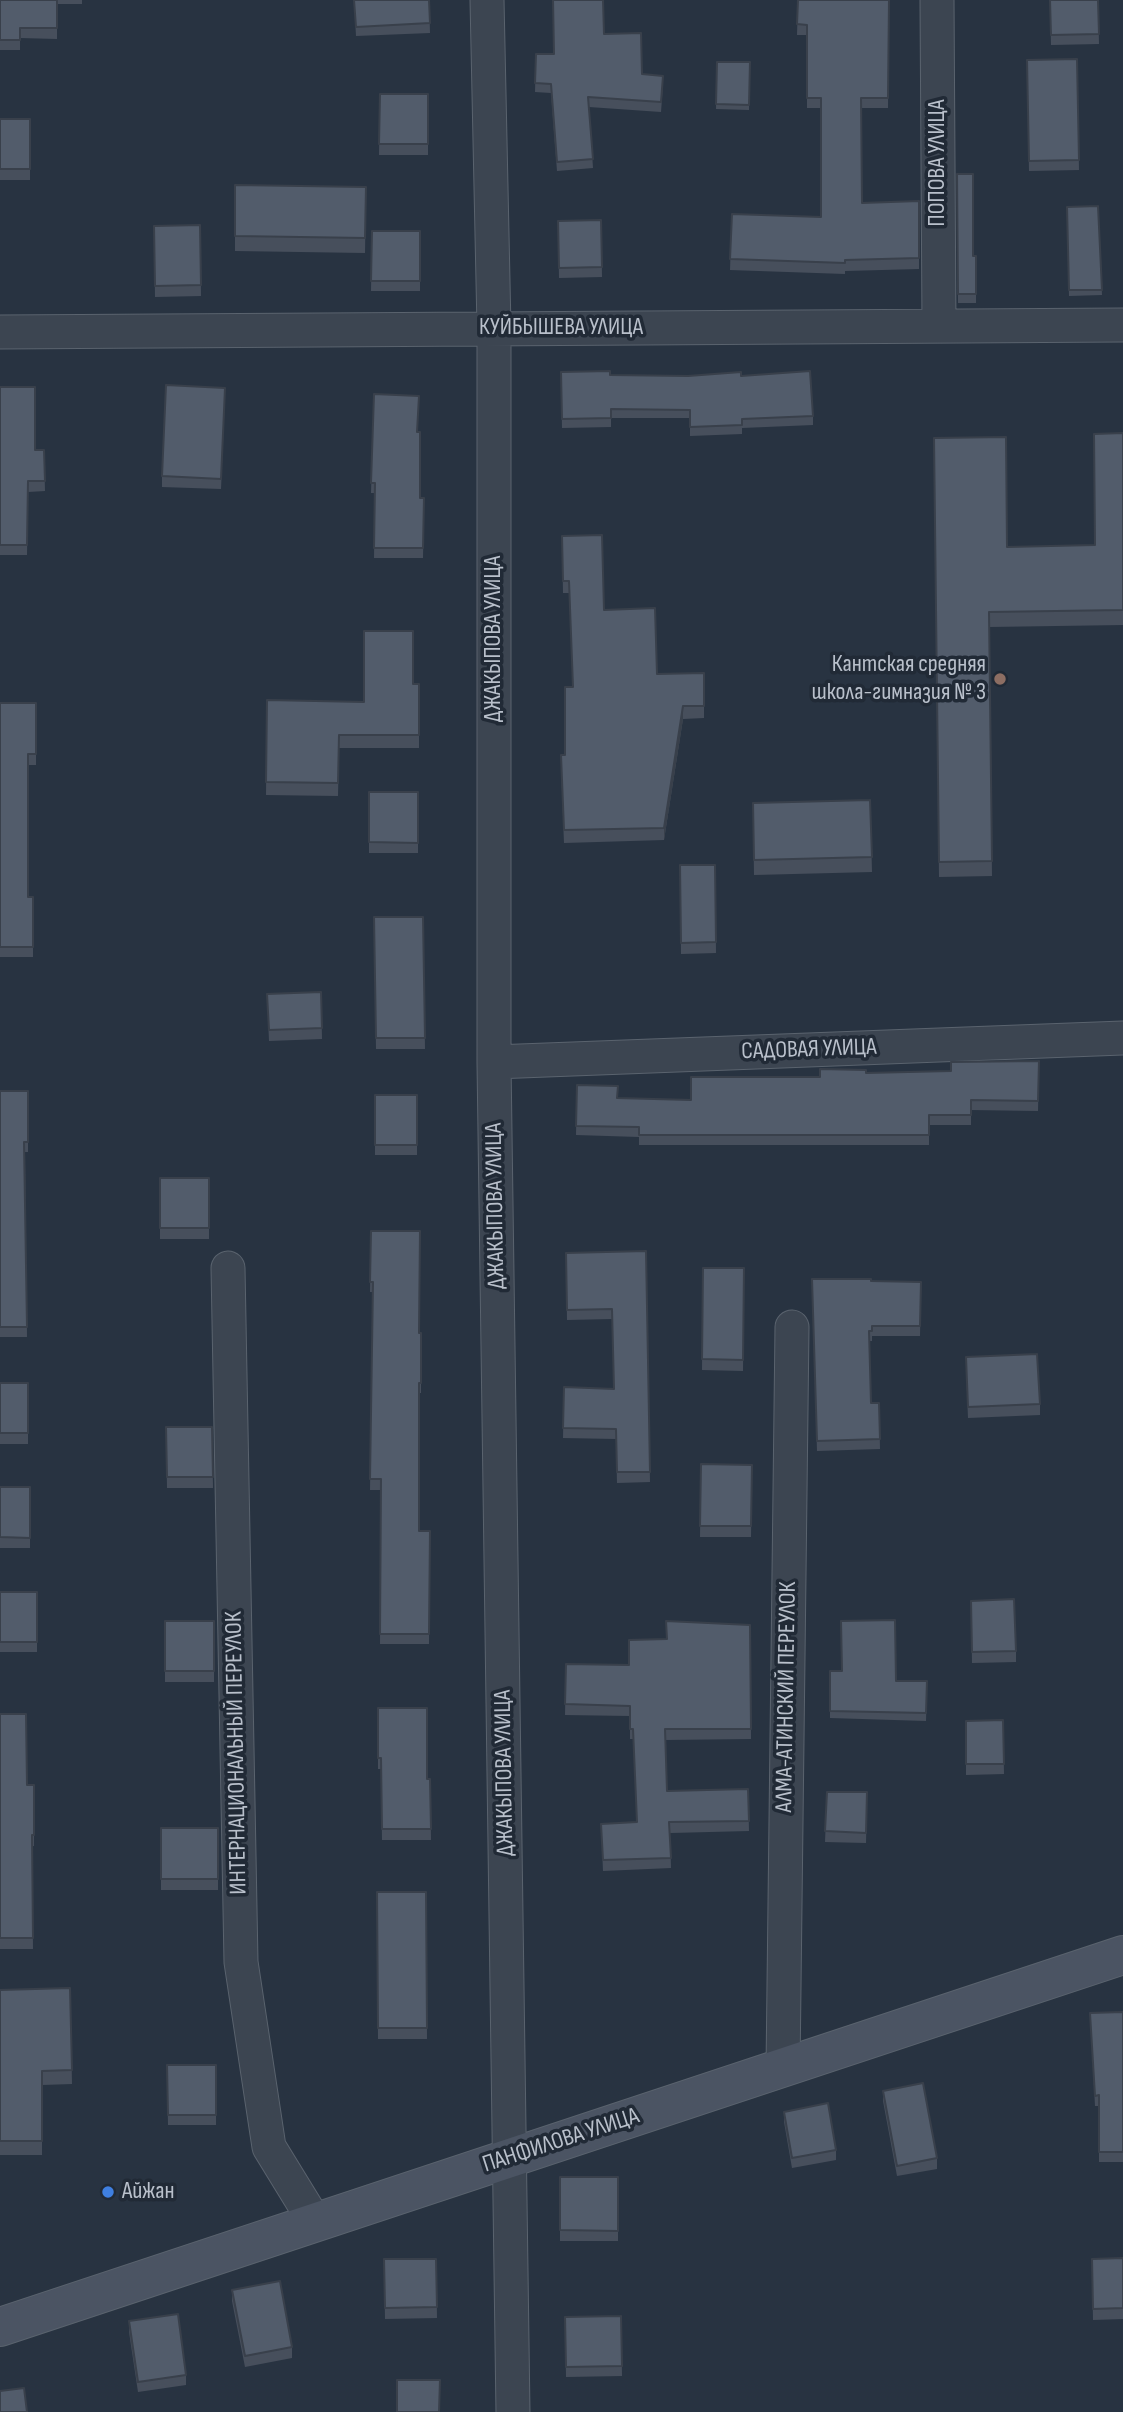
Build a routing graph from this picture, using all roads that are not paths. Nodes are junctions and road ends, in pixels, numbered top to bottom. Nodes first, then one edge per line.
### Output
1 (487, 0) edge
2 (937, 0) edge
3 (1123, 325) edge
4 (939, 326) junction
5 (495, 328) junction
6 (0, 332) edge
7 (1123, 1038) edge
8 (494, 1062) junction
9 (228, 1268) dead end
10 (792, 1327) dead end
11 (1123, 1955) edge
12 (783, 2068) junction
13 (510, 2158) junction
14 (315, 2222) junction
15 (0, 2327) edge
16 (513, 2412) edge

1 - 5 street, ДЖАКЫПОВА УЛИЦА
2 - 4 street, ПОПОВА УЛИЦА
3 - 4 street, КУЙБЫШЕВА УЛИЦА
4 - 5 street, КУЙБЫШЕВА УЛИЦА
5 - 6 street, КУЙБЫШЕВА УЛИЦА
5 - 8 street, ДЖАКЫПОВА УЛИЦА
7 - 8 street, САДОВАЯ УЛИЦА
8 - 13 street, ДЖАКЫПОВА УЛИЦА
9 - 14 street, ИНТЕРНАЦИОНАЛЬНЫЙ ПЕРЕУЛОК
10 - 12 street, АЛМА-АТИНСКИЙ ПЕРЕУЛОК
11 - 12 street, ПАНФИЛОВА УЛИЦА
12 - 13 street, ПАНФИЛОВА УЛИЦА
13 - 14 street, ПАНФИЛОВА УЛИЦА
13 - 16 street, ДЖАКЫПОВА УЛИЦА
14 - 15 street, ПАНФИЛОВА УЛИЦА

